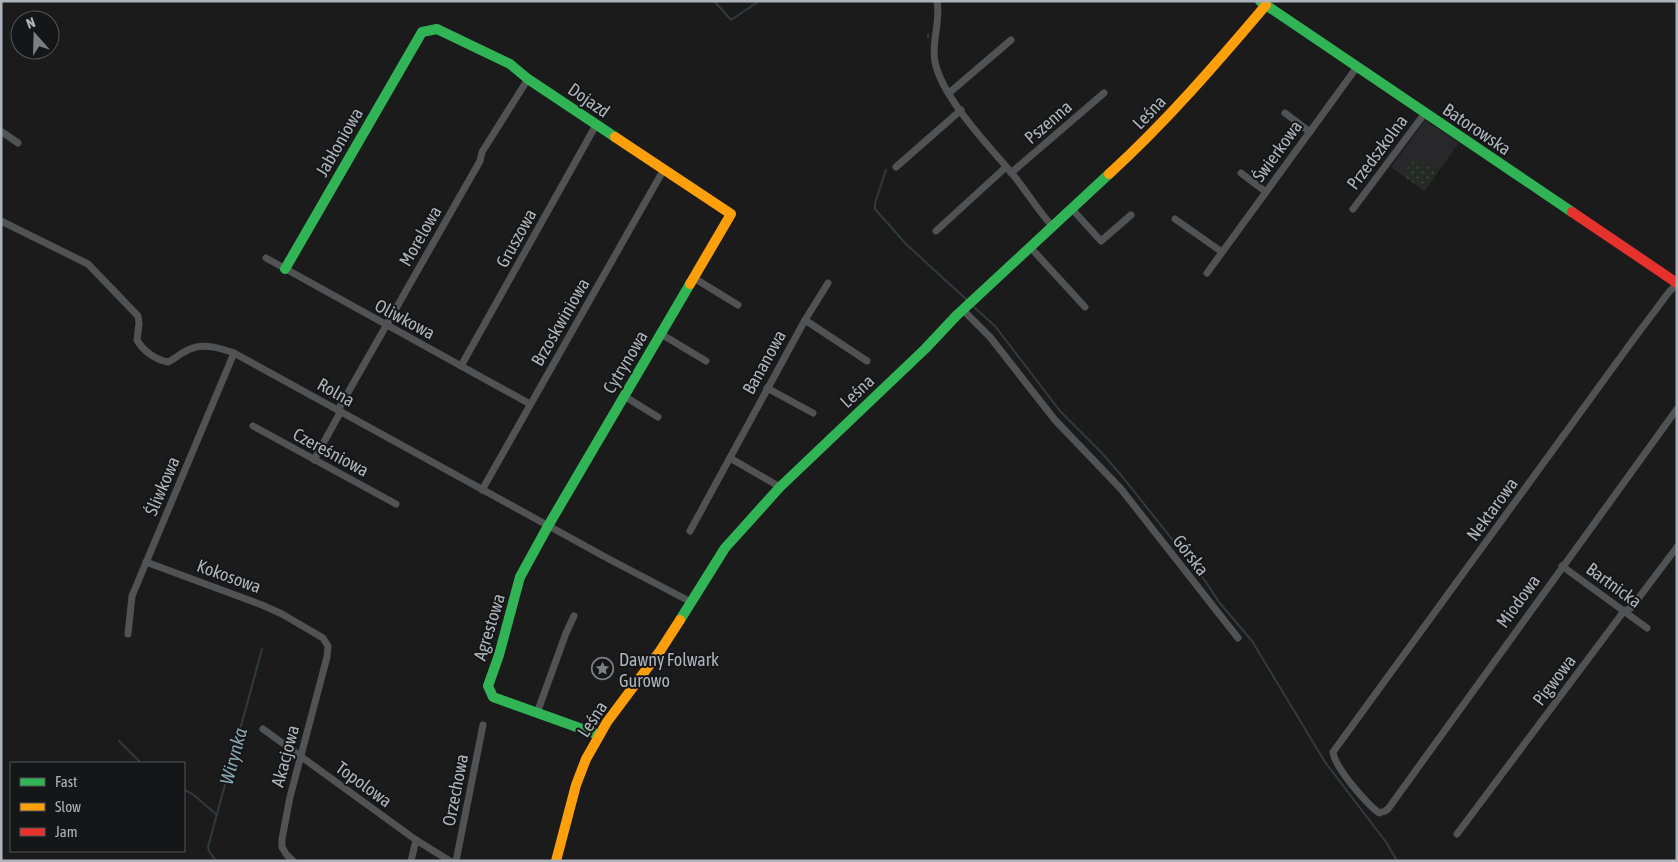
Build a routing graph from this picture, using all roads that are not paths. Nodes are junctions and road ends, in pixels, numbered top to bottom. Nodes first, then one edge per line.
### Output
1 (937, 1) edge
2 (1263, 3) edge
3 (422, 32) joint
4 (1011, 40) dead end
5 (1357, 67) junction
6 (528, 79) junction
7 (950, 93) junction
8 (1104, 93) dead end
9 (961, 110) junction
10 (1285, 113) dead end
11 (1425, 113) junction
12 (596, 125) junction
13 (1310, 132) junction
14 (1, 133) edge
15 (18, 143) dead end
16 (1006, 166) junction
17 (896, 167) dead end
18 (664, 169) junction
19 (1011, 173) junction
20 (1241, 173) dead end
21 (1266, 192) junction
22 (1071, 208) junction
23 (1353, 209) dead end
24 (731, 214) joint
25 (1131, 215) dead end
26 (1175, 219) dead end
27 (1, 221) edge
28 (1052, 226) junction
29 (936, 231) dead end
30 (1030, 247) junction
31 (1222, 252) junction
32 (266, 258) dead end
33 (285, 269) junction
34 (1207, 273) dead end
35 (694, 278) junction
36 (828, 282) dead end
37 (1677, 284) edge
38 (738, 305) dead end
39 (1085, 307) dead end
40 (963, 310) junction
41 (805, 320) junction
42 (386, 326) junction
43 (661, 334) junction
44 (234, 353) junction
45 (706, 360) dead end
46 (867, 361) dead end
47 (461, 366) junction
48 (767, 388) junction
49 (624, 396) junction
50 (530, 404) junction
51 (1677, 409) edge
52 (339, 410) junction
53 (812, 413) dead end
54 (658, 417) dead end
55 (253, 426) dead end
56 (730, 458) junction
57 (314, 460) junction
58 (780, 487) junction
59 (482, 490) junction
60 (396, 504) dead end
61 (548, 526) junction
62 (690, 531) dead end
63 (1677, 546) edge
64 (146, 562) junction
65 (1562, 566) junction
66 (691, 602) junction
67 (1624, 611) junction
68 (574, 616) dead end
69 (1648, 628) dead end
70 (128, 634) dead end
71 (1238, 638) dead end
72 (327, 657) joint
73 (537, 713) junction
74 (483, 724) dead end
75 (263, 729) dead end
76 (599, 735) junction
77 (301, 757) junction
78 (1385, 811) joint
79 (1458, 834) dead end
80 (416, 840) junction
81 (293, 861) edge
82 (411, 861) edge
83 (450, 861) edge
84 (456, 861) edge
85 (556, 861) edge

1 - 7 street
2 - 5 street, Batorowska
2 - 22 street, Leśna
3 - 6 street, Dojazd
3 - 33 street, Jabłoniowa
4 - 7 street
5 - 11 street, Batorowska
5 - 13 street, Świerkowa
6 - 12 street, Dojazd
6 - 42 street, Morelowa
7 - 9 street
8 - 19 street, Pszenna
9 - 16 street
9 - 17 street
10 - 13 street
11 - 23 street, Przedszkolna
11 - 37 street, Batorowska
12 - 18 street, Dojazd
12 - 47 street, Gruszowa
13 - 21 street, Świerkowa
14 - 15 street
16 - 19 street
16 - 29 street
18 - 24 street, Dojazd
18 - 50 street, Brzoskwiniowa
19 - 28 street
20 - 21 street
21 - 31 street, Świerkowa
22 - 25 street
22 - 28 street, Leśna
24 - 35 street, Cytrynowa
26 - 31 street
27 - 44 street, Rolna
28 - 30 street, Leśna
30 - 39 street
30 - 40 street, Leśna
31 - 34 street, Świerkowa
32 - 33 street, Oliwkowa
33 - 42 street, Oliwkowa
35 - 38 street
35 - 43 street, Cytrynowa
36 - 41 street, Bananowa
37 - 78 street, Nektarowa
40 - 58 street, Leśna
40 - 71 street, Górska
41 - 46 street
41 - 48 street, Bananowa
42 - 47 street, Oliwkowa
42 - 52 street, Morelowa
43 - 45 street
43 - 49 street, Cytrynowa
44 - 52 street, Rolna
44 - 64 street, Śliwkowa
47 - 50 street, Oliwkowa
48 - 53 street
48 - 56 street, Bananowa
49 - 54 street
49 - 61 street, Cytrynowa
50 - 59 street, Brzoskwiniowa
51 - 65 street, Miodowa
52 - 57 street, Morelowa
52 - 59 street, Rolna
55 - 57 street, Czereśniowa
56 - 58 street
56 - 62 street, Bananowa
57 - 60 street, Czereśniowa
58 - 66 street, Leśna
59 - 61 street, Rolna
61 - 66 street, Rolna
61 - 73 street, Agrestowa
63 - 67 street, Pigwowa
64 - 70 street, Śliwkowa
64 - 72 street, Kokosowa
65 - 67 street, Bartnicka
65 - 78 street, Miodowa
66 - 76 street, Leśna
67 - 69 street, Bartnicka
67 - 79 street, Pigwowa
68 - 73 street
72 - 77 street, Akacjowa
73 - 76 street, Agrestowa
74 - 84 street, Orzechowa
75 - 77 street, Topolowa
76 - 85 street, Leśna
77 - 80 street, Topolowa
77 - 81 street, Akacjowa
80 - 82 street
80 - 83 street, Topolowa

